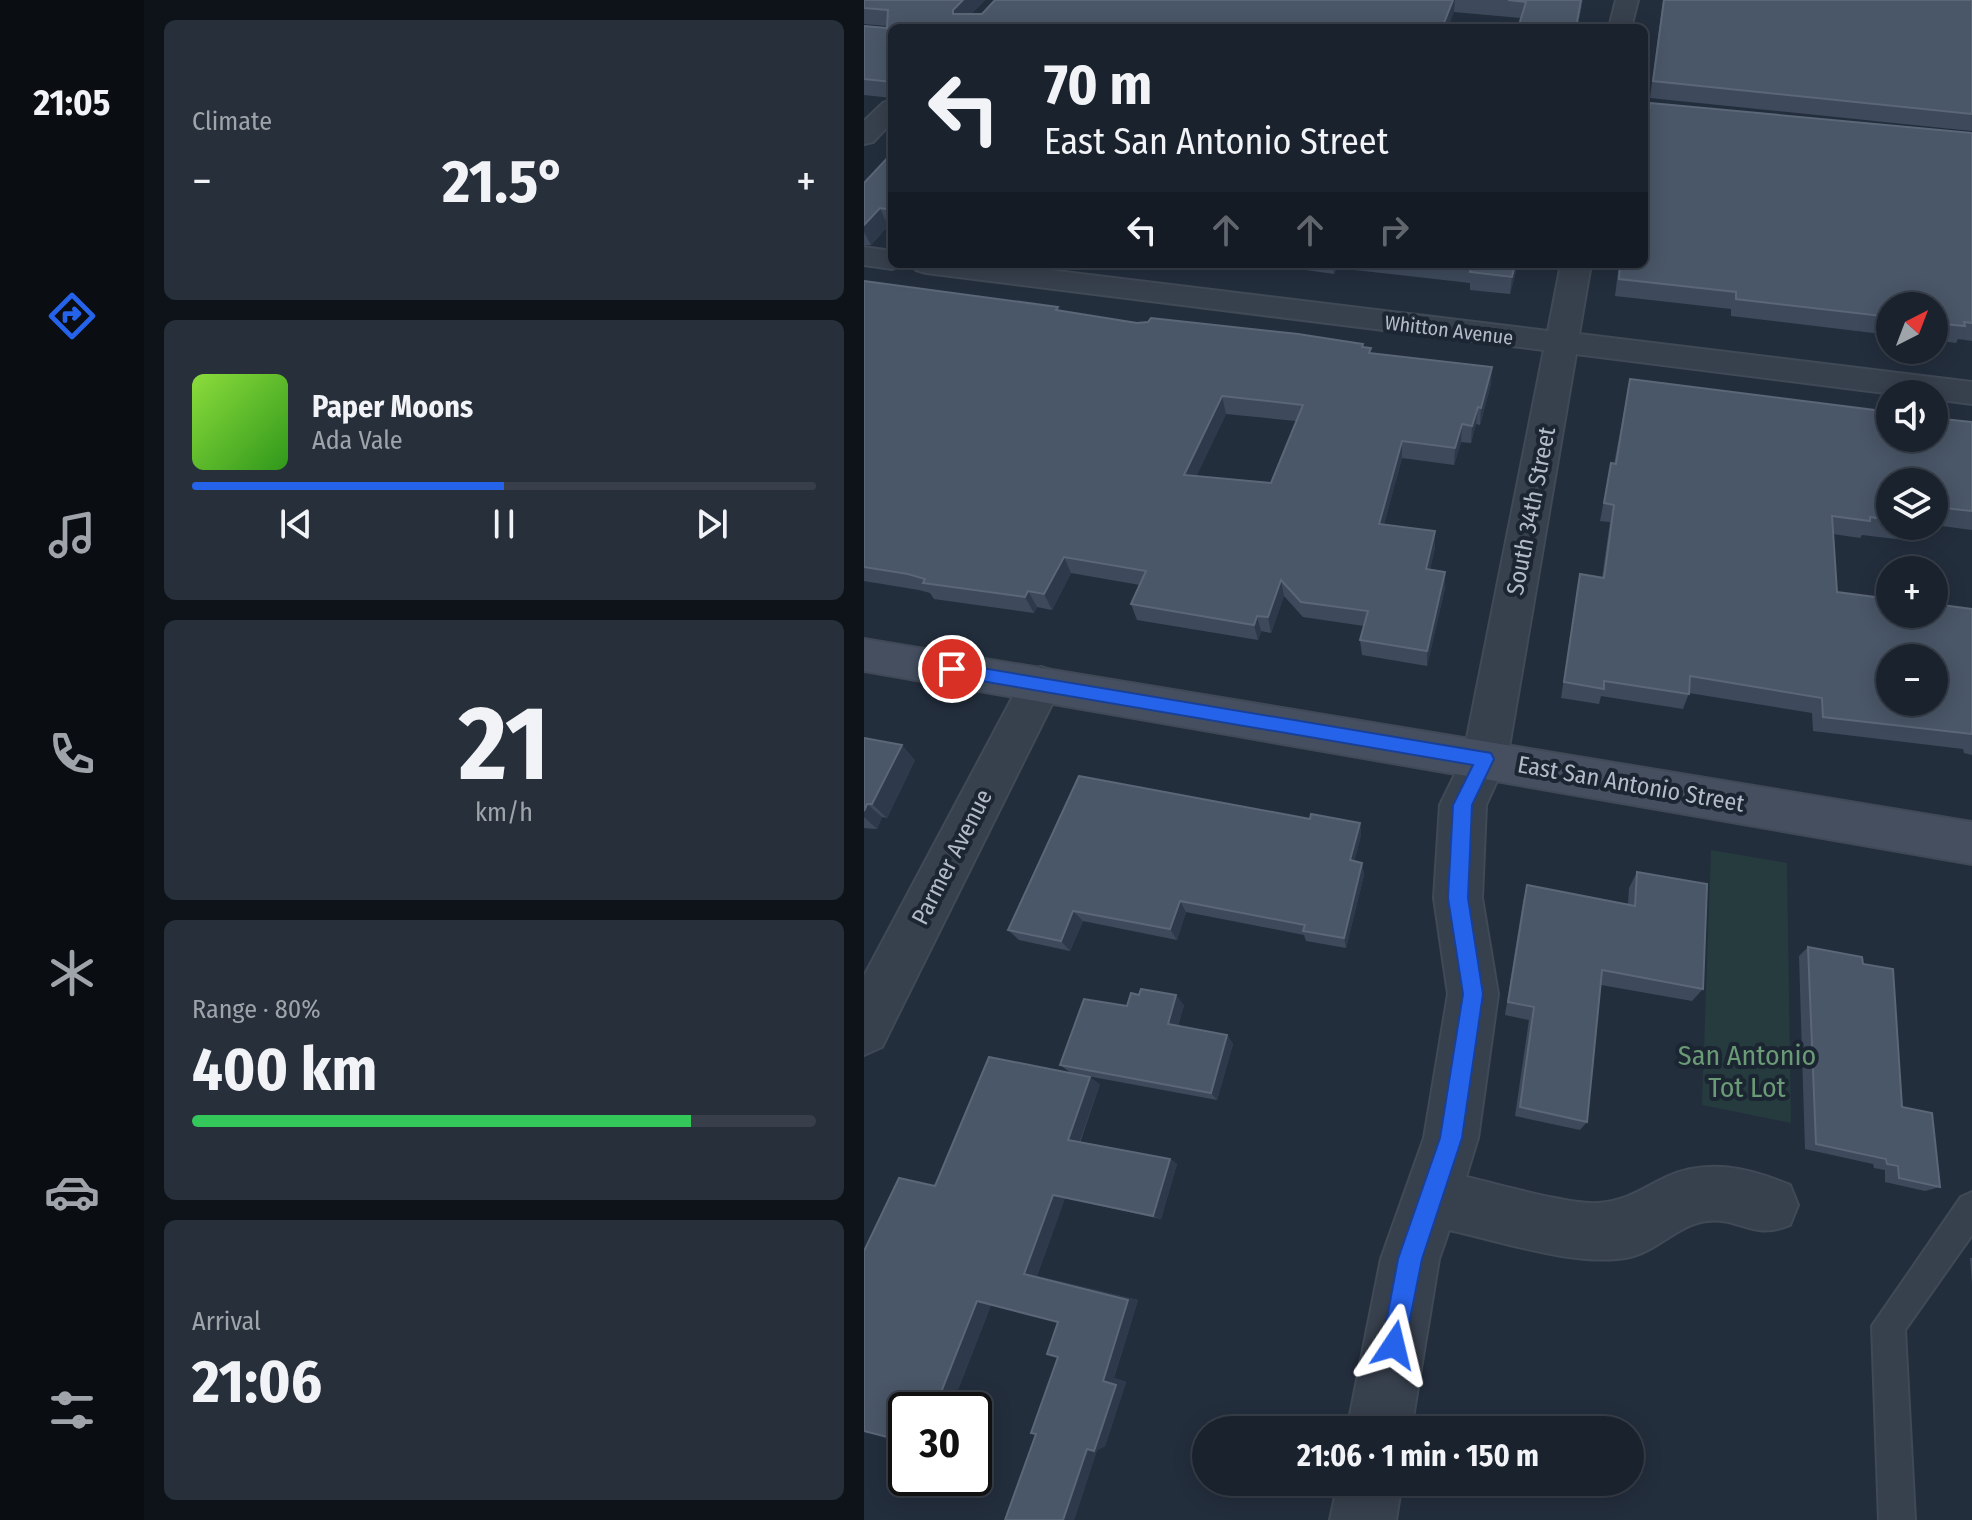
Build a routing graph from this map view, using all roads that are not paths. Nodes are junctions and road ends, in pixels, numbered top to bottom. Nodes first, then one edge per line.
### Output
1 (1627, 0) edge
2 (1621, 24) edge
3 (888, 112) edge
4 (864, 136) edge
5 (864, 256) edge
6 (888, 259) edge
7 (957, 268) edge
8 (1575, 268) edge
9 (1562, 345) junction
10 (1972, 393) edge
11 (864, 655) edge
12 (1041, 684) junction
13 (1485, 759) junction
14 (1972, 843) edge
15 (864, 1029) edge
16 (1431, 1198) junction
17 (1770, 1205) dead end
18 (1972, 1208) edge
19 (1382, 1416) edge
20 (1367, 1496) edge
21 (1363, 1520) edge
22 (1897, 1520) edge

1 - 2 street
3 - 4 street
5 - 6 street
7 - 9 street, Whitton Avenue
8 - 9 street, South 34th Street
9 - 10 street, Whitton Avenue
9 - 13 street, South 34th Street
11 - 12 street, East San Antonio Street
12 - 13 street, East San Antonio Street
12 - 15 street, Parmer Avenue
13 - 14 street, East San Antonio Street
13 - 16 street, South 34th Street
16 - 17 street
16 - 19 street, South 34th Street
18 - 22 lane
20 - 21 street

